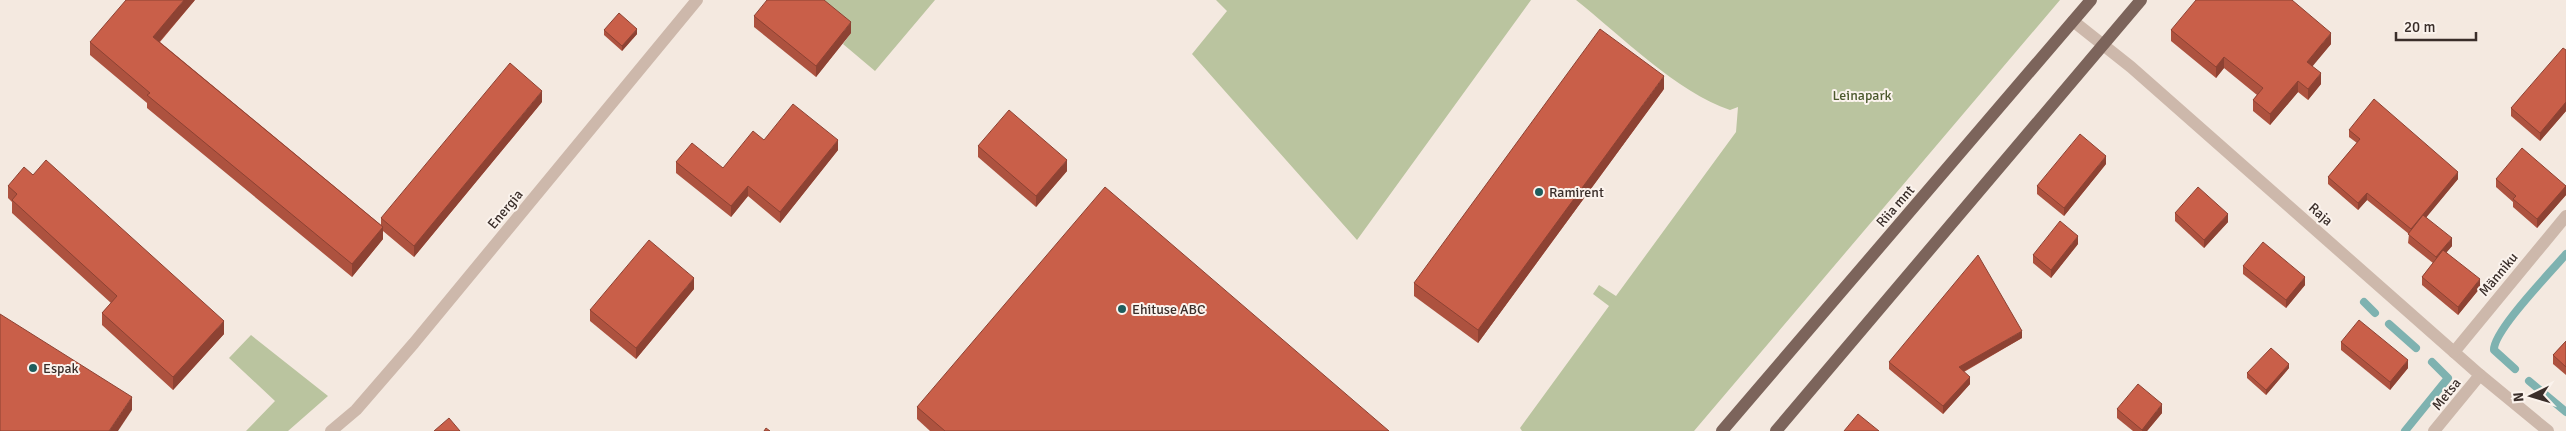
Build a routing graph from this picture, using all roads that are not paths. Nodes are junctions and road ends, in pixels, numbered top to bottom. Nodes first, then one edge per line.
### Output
1 (697, 0) edge
2 (2091, 0) edge
3 (2141, 0) edge
4 (2073, 21) junction
5 (2103, 45) junction
6 (2566, 216) edge
7 (2454, 352) junction
8 (2480, 375) junction
9 (332, 431) edge
10 (1722, 431) edge
11 (1776, 431) edge
12 (2434, 431) edge
13 (2548, 431) edge

1 - 9 street, Energia
2 - 4 main road, Riia mnt
3 - 5 main road
4 - 5 street, Raja
4 - 10 main road, Riia mnt
5 - 7 street, Raja
5 - 11 main road
6 - 7 street, Männiku
7 - 8 street, Raja
8 - 12 street, Metsa
8 - 13 street, Raja

